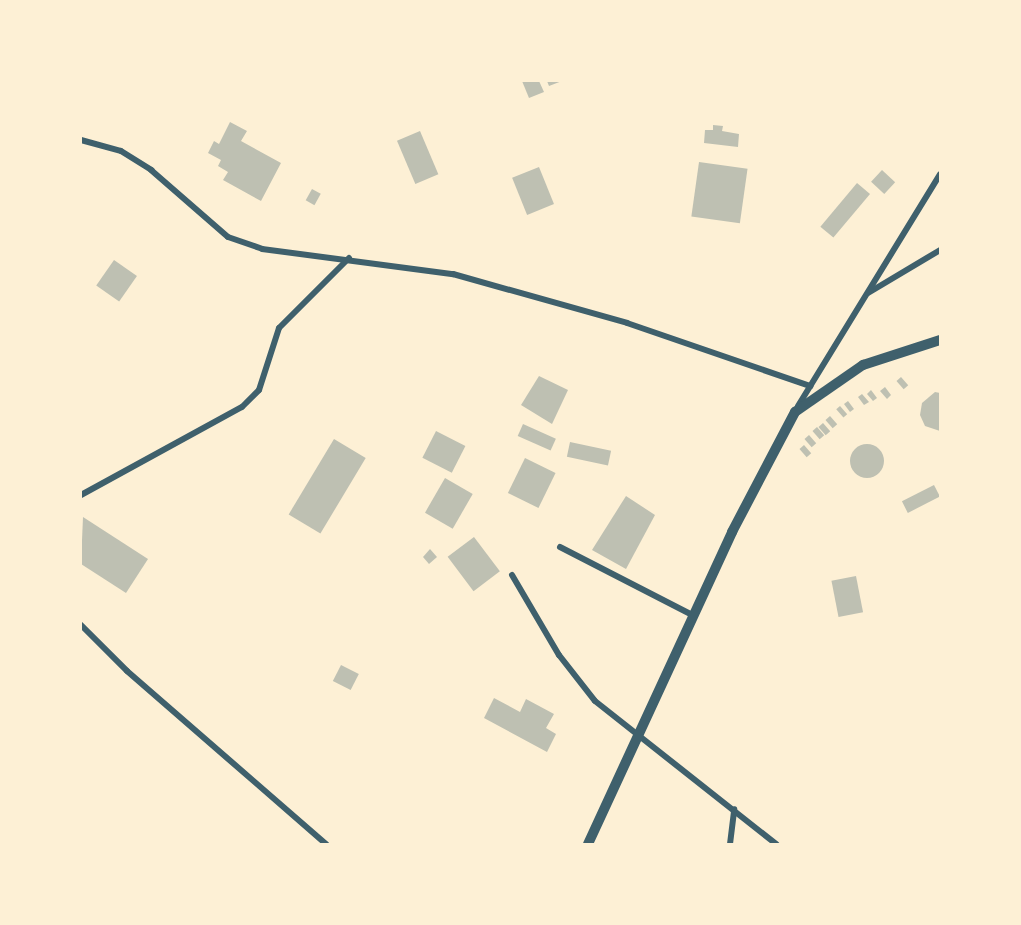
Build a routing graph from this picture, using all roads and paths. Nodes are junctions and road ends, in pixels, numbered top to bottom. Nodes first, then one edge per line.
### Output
1 (81, 140) edge
2 (940, 174) edge
3 (940, 250) edge
4 (349, 258) junction
5 (867, 293) junction
6 (940, 340) edge
7 (810, 386) junction
8 (795, 412) junction
9 (81, 495) edge
10 (560, 547) dead end
11 (512, 575) dead end
12 (694, 616) junction
13 (81, 625) edge
14 (639, 738) junction
15 (734, 809) junction
16 (326, 844) edge
17 (588, 844) edge
18 (730, 844) edge
19 (776, 844) edge

1 - 4 street
2 - 5 street
3 - 5 street
4 - 7 street
4 - 9 street
5 - 7 street
6 - 8 street
7 - 8 street
8 - 12 street
10 - 12 street
11 - 14 street
12 - 14 street
13 - 16 street
14 - 15 street
14 - 17 street
15 - 18 street
15 - 19 street

